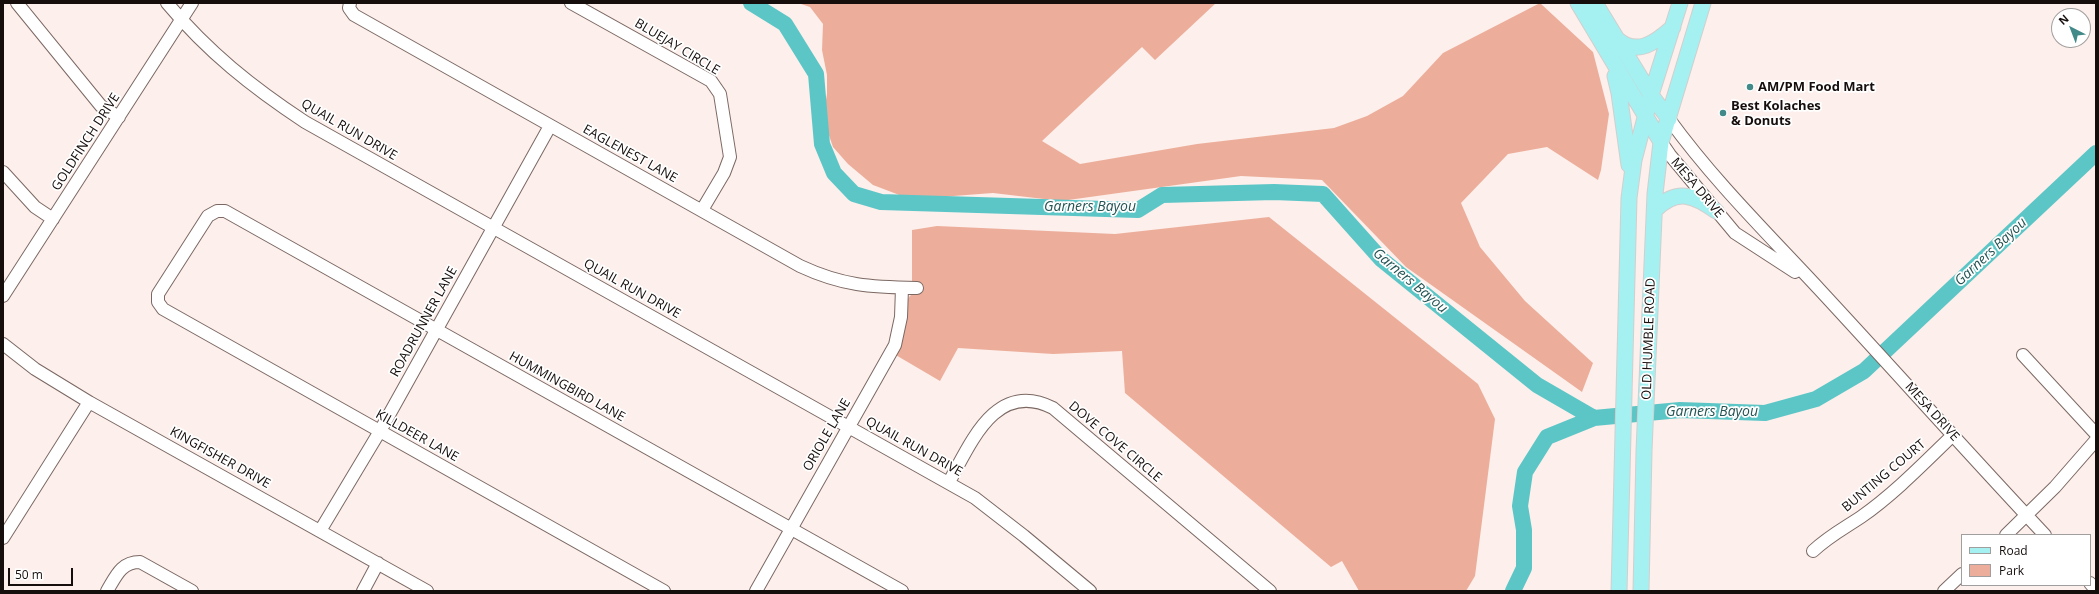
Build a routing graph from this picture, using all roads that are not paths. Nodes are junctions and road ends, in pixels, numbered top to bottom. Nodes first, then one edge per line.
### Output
1 (17, 3) edge
2 (167, 3) edge
3 (192, 3) edge
4 (350, 3) edge
5 (571, 3) edge
6 (1578, 3) edge
7 (1595, 3) edge
8 (1680, 3) edge
9 (1703, 3) edge
10 (181, 20) junction
11 (1673, 27) junction
12 (1616, 38) junction
13 (1609, 56) junction
14 (1651, 95) junction
15 (119, 117) junction
16 (1645, 118) junction
17 (1669, 119) junction
18 (550, 126) junction
19 (1661, 142) junction
20 (3, 172) edge
21 (1630, 193) junction
22 (702, 210) junction
23 (1654, 210) junction
24 (217, 211) joint
25 (1716, 211) junction
26 (53, 219) junction
27 (493, 228) junction
28 (902, 288) junction
29 (917, 288) dead end
30 (1819, 289) junction
31 (3, 296) edge
32 (436, 330) junction
33 (3, 344) edge
34 (2023, 355) dead end
35 (89, 402) junction
36 (848, 426) junction
37 (380, 431) junction
38 (2096, 434) edge
39 (1953, 436) junction
40 (2096, 440) edge
41 (949, 482) junction
42 (2026, 515) junction
43 (791, 528) junction
44 (320, 531) junction
45 (2007, 534) edge
46 (2044, 534) edge
47 (3, 538) edge
48 (1813, 551) dead end
49 (378, 564) junction
50 (1961, 575) edge
51 (107, 591) edge
52 (192, 591) edge
53 (363, 591) edge
54 (427, 591) edge
55 (664, 591) edge
56 (756, 591) edge
57 (902, 591) edge
58 (1090, 591) edge
59 (1270, 591) edge
60 (1619, 591) edge
61 (1642, 591) edge
62 (1944, 591) edge

1 - 15 street
2 - 10 street, QUAIL RUN DRIVE
3 - 10 street, GOLDFINCH DRIVE
4 - 18 street, EAGLENEST LANE
5 - 22 street, BLUEJAY CIRCLE
6 - 13 main road
7 - 12 main road
8 - 11 main road, OLD HUMBLE ROAD
9 - 17 main road, OLD HUMBLE ROAD
10 - 15 street, GOLDFINCH DRIVE
10 - 27 street, QUAIL RUN DRIVE
11 - 12 main road
11 - 14 main road, OLD HUMBLE ROAD
12 - 14 main road
13 - 16 main road
13 - 21 main road
14 - 16 main road, OLD HUMBLE ROAD
14 - 17 main road
15 - 26 street, GOLDFINCH DRIVE
16 - 19 main road, MESA DRIVE
16 - 21 main road, OLD HUMBLE ROAD
17 - 19 main road, OLD HUMBLE ROAD
17 - 30 street, MESA DRIVE
18 - 22 street, EAGLENEST LANE
18 - 27 street, ROADRUNNER LANE
19 - 23 main road, OLD HUMBLE ROAD
19 - 25 street, MESA DRIVE
20 - 26 street
21 - 60 main road, OLD HUMBLE ROAD
22 - 28 street, EAGLENEST LANE
23 - 25 main road
23 - 61 main road, OLD HUMBLE ROAD
24 - 32 street, HUMMINGBIRD LANE
24 - 37 street, KILLDEER LANE
25 - 30 street, MESA DRIVE
26 - 31 street, GOLDFINCH DRIVE
27 - 32 street, ROADRUNNER LANE
27 - 36 street, QUAIL RUN DRIVE
28 - 29 street, EAGLENEST LANE
28 - 36 street, ORIOLE LANE
30 - 39 street, MESA DRIVE
32 - 37 street, ROADRUNNER LANE
32 - 43 street, HUMMINGBIRD LANE
33 - 35 street, KINGFISHER DRIVE
34 - 38 street
35 - 44 street, KINGFISHER DRIVE
35 - 47 street
36 - 41 street, QUAIL RUN DRIVE
36 - 43 street, ORIOLE LANE
37 - 44 street, ROADRUNNER LANE
37 - 55 street, KILLDEER LANE
39 - 42 street, MESA DRIVE
39 - 48 street, BUNTING COURT
40 - 42 street
41 - 58 street, QUAIL RUN DRIVE
41 - 59 street, DOVE COVE CIRCLE
42 - 45 street
42 - 46 street, MESA DRIVE
43 - 56 street, ORIOLE LANE
43 - 57 street, HUMMINGBIRD LANE
44 - 49 street, KINGFISHER DRIVE
49 - 53 street
49 - 54 street, KINGFISHER DRIVE
50 - 62 street
51 - 52 street

